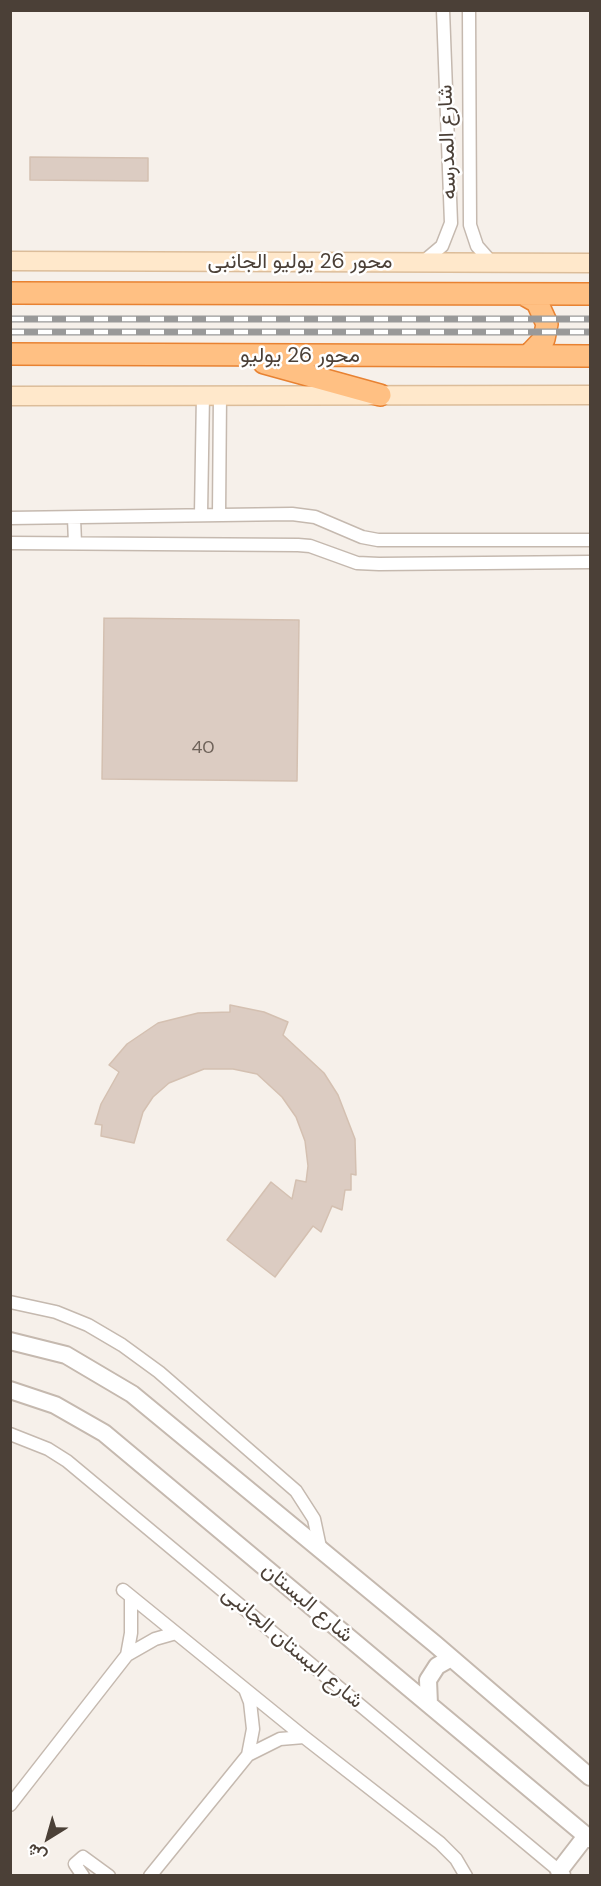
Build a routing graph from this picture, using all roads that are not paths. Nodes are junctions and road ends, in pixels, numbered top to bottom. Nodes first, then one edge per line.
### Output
1 (443, 10) edge
2 (469, 10) edge
3 (10, 261) edge
4 (423, 262) junction
5 (492, 263) junction
6 (591, 263) edge
7 (10, 293) edge
8 (523, 294) junction
9 (591, 294) edge
10 (10, 354) edge
11 (237, 356) junction
12 (528, 356) junction
13 (591, 356) edge
14 (212, 394) junction
15 (380, 395) junction
16 (591, 395) edge
17 (10, 396) edge
18 (201, 514) junction
19 (219, 515) junction
20 (10, 518) edge
21 (74, 518) junction
22 (473, 540) junction
23 (591, 540) edge
24 (10, 543) edge
25 (75, 543) junction
26 (473, 562) junction
27 (591, 562) edge
28 (10, 1302) edge
29 (10, 1341) edge
30 (10, 1390) edge
31 (10, 1434) edge
32 (321, 1552) junction
33 (176, 1634) junction
34 (128, 1655) junction
35 (451, 1658) junction
36 (245, 1689) junction
37 (429, 1704) junction
38 (304, 1737) junction
39 (248, 1755) junction
40 (591, 1777) edge
41 (10, 1805) edge
42 (588, 1838) edge
43 (558, 1874) edge
44 (82, 1875) edge
45 (110, 1875) edge
46 (150, 1875) edge
47 (466, 1875) edge

1 - 4 street, شارع المدرسه
2 - 5 street, شارع المدرسه
3 - 4 main road, محور 26 يوليو الجانبى
4 - 5 main road, محور 26 يوليو الجانبى
5 - 6 main road, محور 26 يوليو الجانبى
7 - 8 highway
8 - 9 highway
8 - 12 highway
10 - 11 highway, محور 26 يوليو
11 - 12 highway, محور 26 يوليو
11 - 15 highway
12 - 13 highway, محور 26 يوليو
14 - 15 main road
14 - 17 main road
14 - 18 street
14 - 19 street
15 - 16 main road
18 - 19 street
18 - 21 street
19 - 22 street
20 - 21 street
21 - 25 street
22 - 23 street
22 - 26 street
24 - 25 street
25 - 26 street
26 - 27 street
28 - 32 street
29 - 32 street
30 - 37 street, شارع البستان
31 - 43 street, شارع البستان الجانبى
32 - 35 street
33 - 34 street
33 - 34 street
33 - 36 street
34 - 41 street
35 - 37 street
35 - 40 street
36 - 38 street
36 - 39 street
37 - 42 street, شارع البستان
38 - 39 street
38 - 47 street
39 - 46 street
42 - 43 street
44 - 45 street

